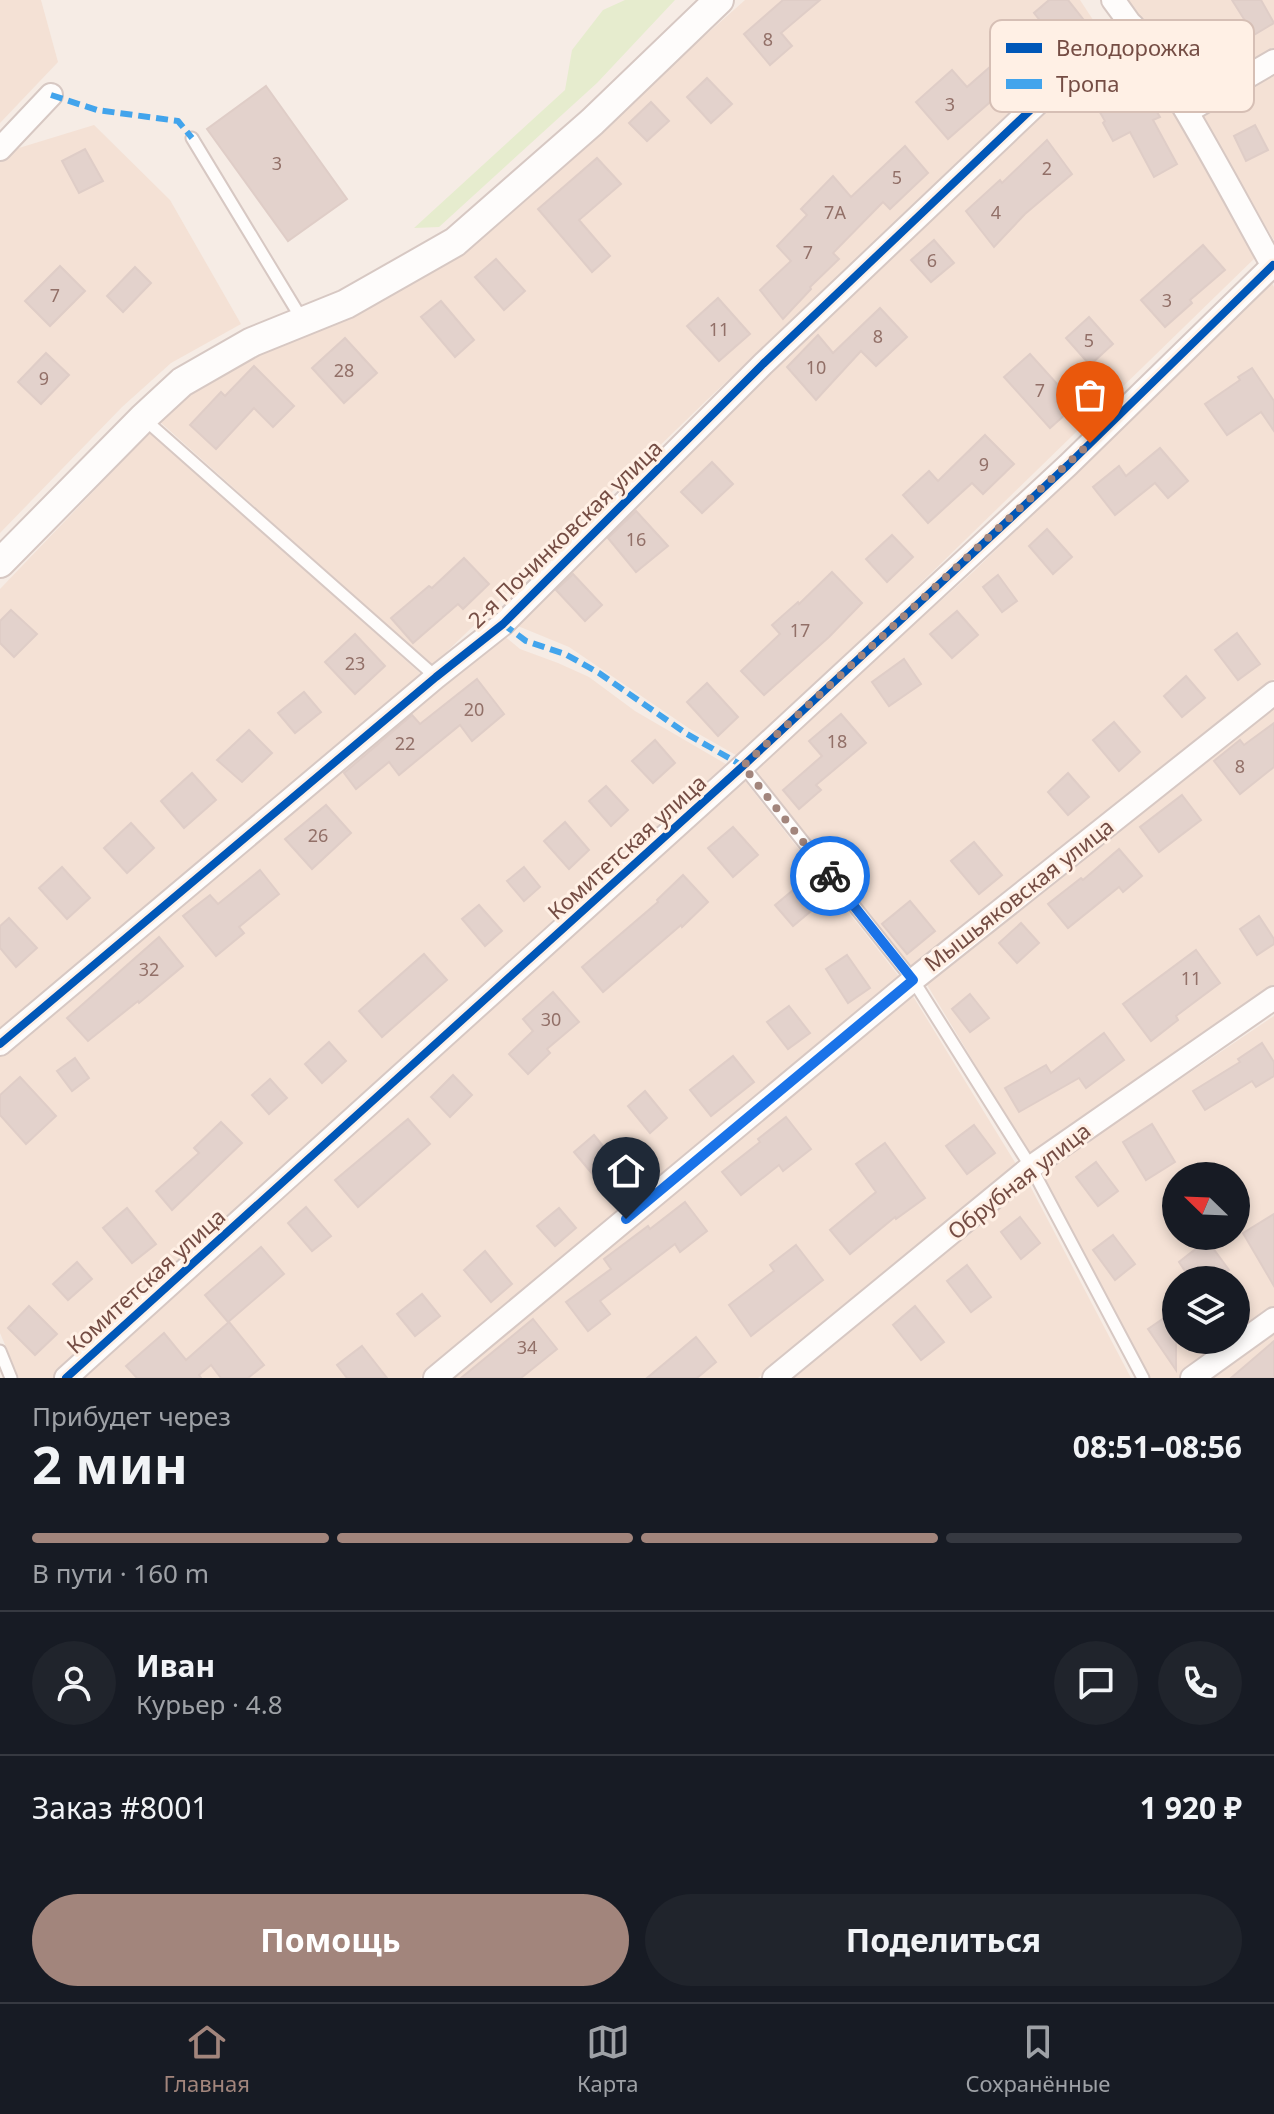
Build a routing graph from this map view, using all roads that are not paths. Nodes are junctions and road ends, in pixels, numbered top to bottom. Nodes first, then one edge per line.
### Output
1 (719, 0) edge
2 (1113, 0) edge
3 (1128, 20) edge
4 (1274, 61) edge
5 (1254, 73) edge
6 (51, 95) dead end
7 (1028, 112) edge
8 (1189, 112) edge
9 (192, 138) dead end
10 (0, 149) edge
11 (1273, 267) edge
12 (303, 321) junction
13 (143, 418) junction
14 (0, 563) edge
15 (436, 677) junction
16 (1274, 693) edge
17 (743, 766) junction
18 (913, 980) junction
19 (1274, 998) edge
20 (0, 1044) edge
21 (1031, 1167) junction
22 (1274, 1319) edge
23 (0, 1351) edge
24 (11, 1378) edge
25 (66, 1378) edge
26 (435, 1378) edge
27 (774, 1378) edge
28 (1143, 1378) edge
29 (1192, 1378) edge

1 - 12 street
2 - 3 street
4 - 5 street
6 - 10 street
7 - 15 street, 2-я Починковская улица
8 - 11 street
9 - 12 lane
11 - 17 street, Комитетская улица
12 - 13 street
13 - 14 street
13 - 15 lane
15 - 20 street, 2-я Починковская улица
16 - 18 street, Мышьяковская улица
17 - 18 lane
17 - 25 street, Комитетская улица
18 - 21 lane
18 - 26 street, Мышьяковская улица
19 - 21 street, Обрубная улица
21 - 27 street, Обрубная улица
21 - 28 lane
22 - 29 street
23 - 24 lane

